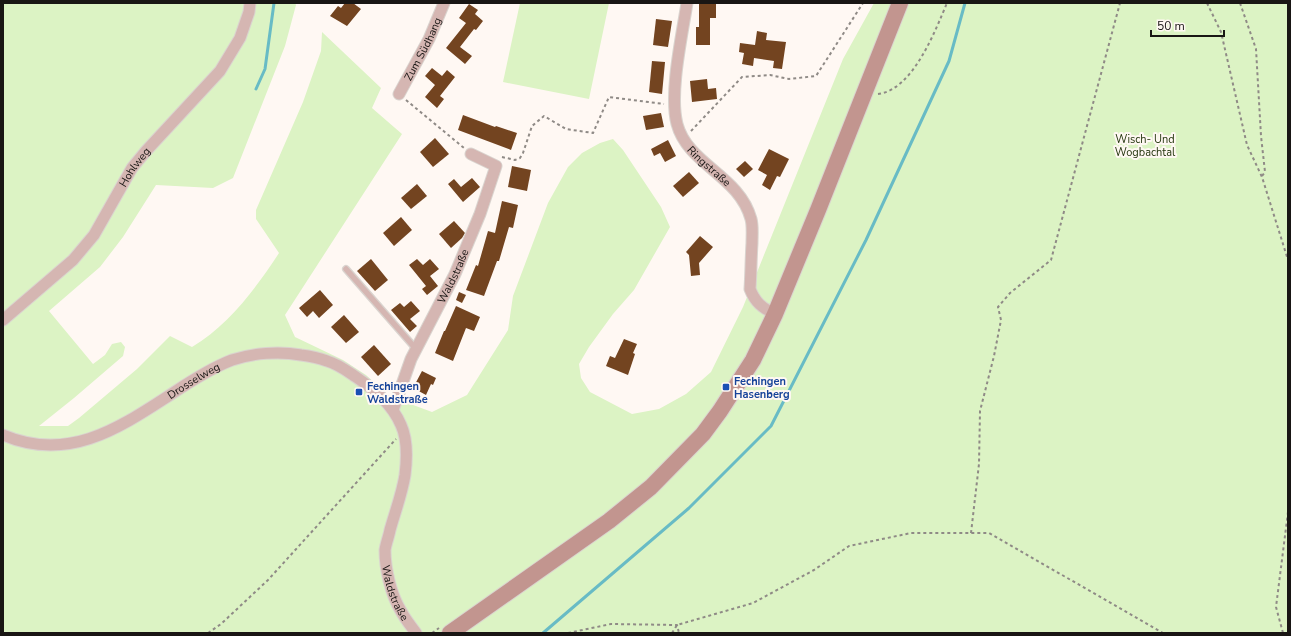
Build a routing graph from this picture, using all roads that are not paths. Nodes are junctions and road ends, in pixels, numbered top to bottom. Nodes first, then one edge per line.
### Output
1 (250, 3) edge
2 (444, 3) edge
3 (687, 3) edge
4 (900, 3) edge
5 (399, 94) road end
6 (471, 154) road end
7 (346, 269) dead end
8 (775, 314) junction
9 (3, 320) edge
10 (416, 349) junction
11 (383, 399) joint
12 (393, 410) junction
13 (3, 435) edge
14 (445, 630) edge
15 (416, 633) edge

1 - 9 street, Hohlweg
2 - 5 street, Zum Südhang
3 - 8 street, Ringstraße
4 - 8 main road
6 - 10 street, Waldstraße
7 - 10 lane
8 - 14 main road
10 - 12 street, Waldstraße
11 - 12 street, Waldstraße
11 - 13 street, Drosselweg
12 - 15 street, Waldstraße

